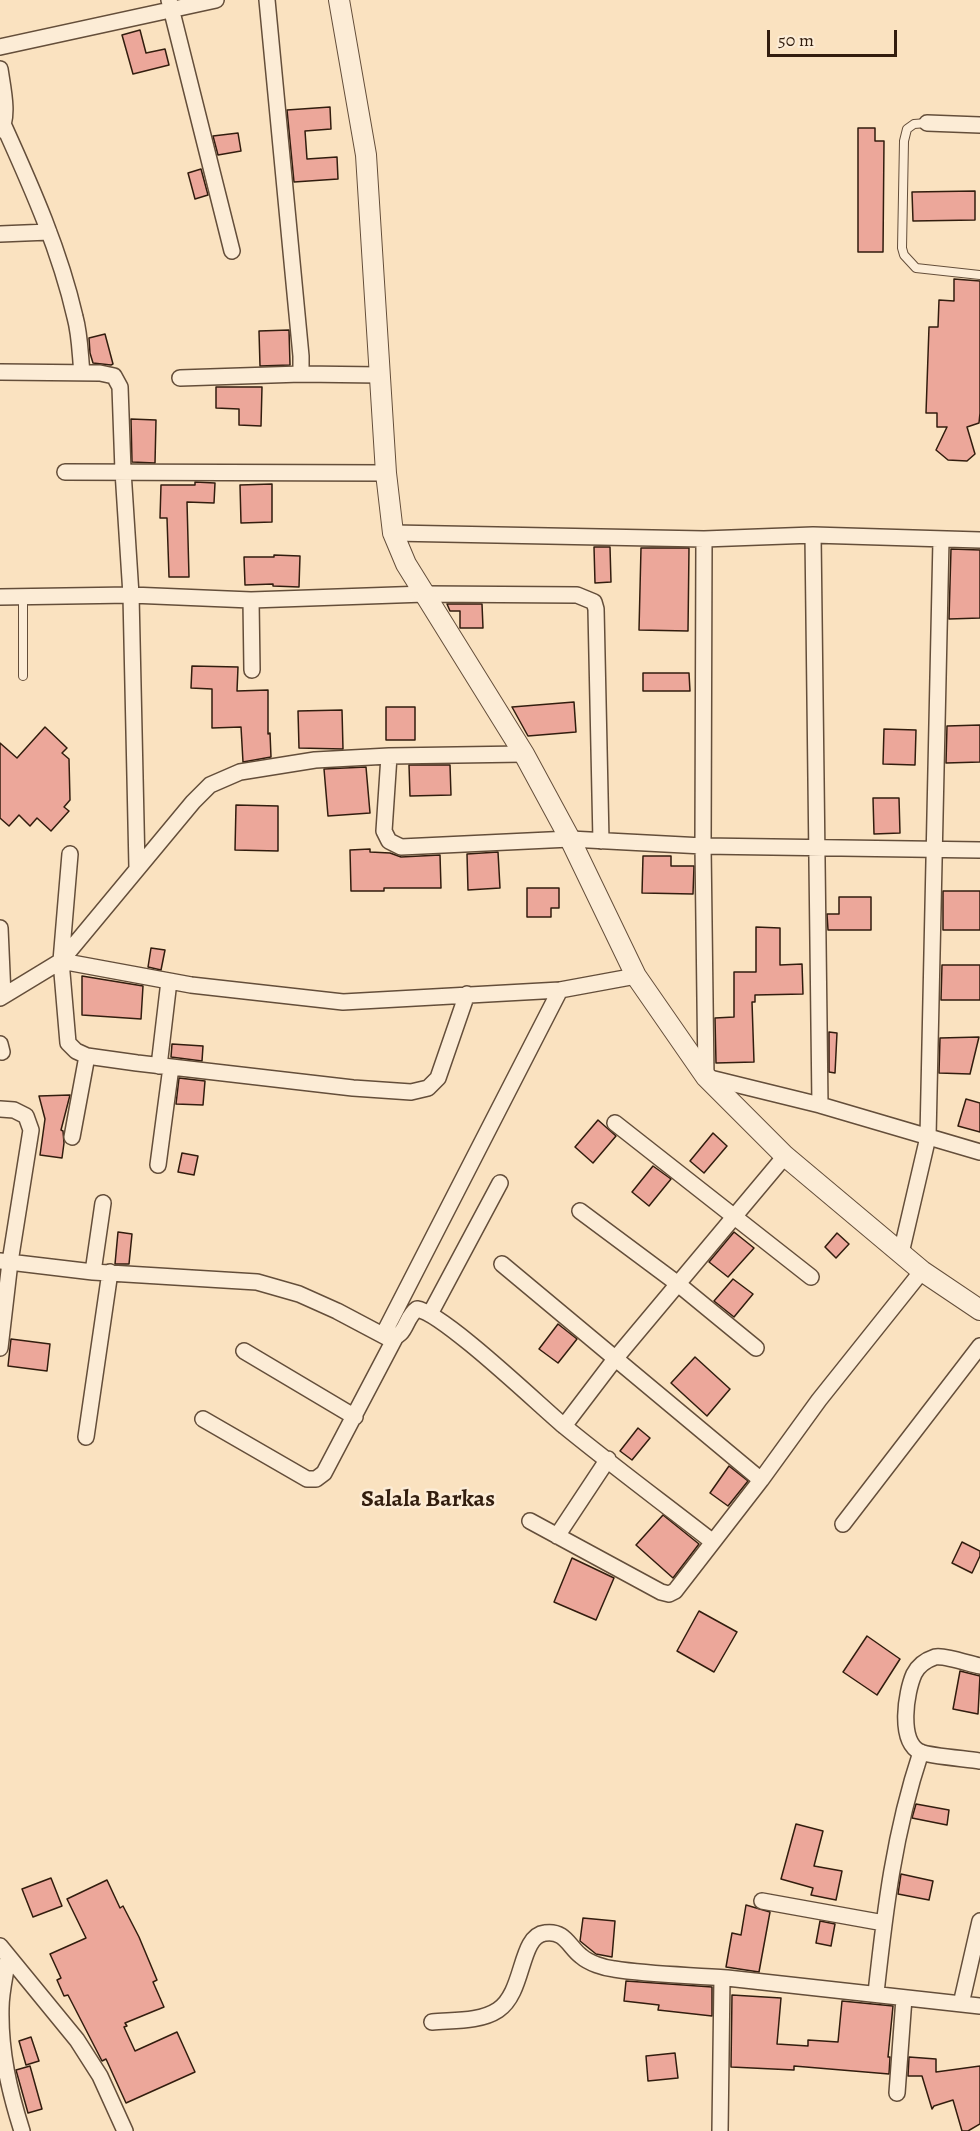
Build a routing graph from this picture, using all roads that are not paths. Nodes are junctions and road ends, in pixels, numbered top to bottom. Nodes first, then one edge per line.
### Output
1 (216, 0) edge
2 (267, 0) edge
3 (339, 0) edge
4 (170, 4) edge
5 (0, 47) edge
6 (0, 69) edge
7 (927, 123) joint
8 (980, 125) edge
9 (2, 128) edge
10 (48, 232) junction
11 (0, 234) edge
12 (232, 251) dead end
13 (980, 275) edge
14 (0, 372) edge
15 (82, 373) junction
16 (301, 374) junction
17 (380, 375) junction
18 (180, 378) dead end
19 (123, 471) junction
20 (64, 472) dead end
21 (386, 473) junction
22 (393, 533) junction
23 (813, 535) junction
24 (704, 539) junction
25 (941, 540) junction
26 (980, 540) edge
27 (425, 594) junction
28 (131, 595) junction
29 (0, 597) edge
30 (23, 597) junction
31 (251, 600) junction
32 (252, 670) dead end
33 (22, 676) dead end
34 (524, 754) junction
35 (389, 756) junction
36 (570, 839) junction
37 (601, 841) junction
38 (704, 846) junction
39 (818, 848) junction
40 (935, 850) junction
41 (980, 850) edge
42 (70, 854) dead end
43 (137, 868) junction
44 (0, 928) edge
45 (61, 961) junction
46 (636, 976) junction
47 (170, 981) junction
48 (560, 990) junction
49 (467, 994) junction
50 (2, 997) edge
51 (87, 1056) junction
52 (165, 1067) junction
53 (706, 1077) junction
54 (820, 1105) junction
55 (0, 1109) edge
56 (615, 1123) dead end
57 (72, 1137) dead end
58 (928, 1137) junction
59 (980, 1152) edge
60 (785, 1156) junction
61 (158, 1165) dead end
62 (500, 1183) dead end
63 (103, 1203) dead end
64 (580, 1211) dead end
65 (732, 1217) junction
66 (901, 1253) junction
67 (5, 1261) edge
68 (502, 1264) dead end
69 (922, 1271) junction
70 (93, 1272) junction
71 (110, 1272) junction
72 (811, 1277) dead end
73 (678, 1284) junction
74 (980, 1310) edge
75 (430, 1314) junction
76 (389, 1337) junction
77 (980, 1346) edge
78 (756, 1347) dead end
79 (0, 1348) edge
80 (244, 1351) dead end
81 (615, 1359) junction
82 (355, 1416) junction
83 (203, 1419) dead end
84 (564, 1426) junction
85 (86, 1437) dead end
86 (608, 1460) junction
87 (761, 1480) junction
88 (530, 1521) dead end
89 (843, 1524) dead end
90 (557, 1536) junction
91 (713, 1542) junction
92 (980, 1666) edge
93 (921, 1752) junction
94 (980, 1761) edge
95 (762, 1901) dead end
96 (980, 1921) edge
97 (884, 1923) junction
98 (4, 1952) edge
99 (722, 1978) junction
100 (876, 1994) junction
101 (904, 1998) junction
102 (961, 2004) junction
103 (0, 2005) edge
104 (980, 2006) edge
105 (432, 2022) dead end
106 (897, 2093) dead end
107 (22, 2131) edge
108 (125, 2131) edge
109 (720, 2131) edge

1 - 4 street
2 - 16 street
3 - 17 street
4 - 5 street
4 - 12 street
6 - 9 street
7 - 8 street
7 - 13 lane
9 - 10 street
10 - 11 street
10 - 15 street
14 - 15 street
15 - 19 street
16 - 17 street
16 - 18 street
17 - 21 street
19 - 20 street
19 - 21 street
19 - 28 street
21 - 22 street
22 - 24 street
22 - 27 street
23 - 24 street
23 - 25 street
23 - 39 street
24 - 38 street
25 - 26 street
25 - 40 street
27 - 31 street
27 - 34 street
27 - 37 street
28 - 30 street
28 - 31 street
28 - 43 street
29 - 30 street
30 - 33 lane
31 - 32 street
34 - 35 street
34 - 36 street
35 - 36 street
35 - 43 street
36 - 37 street
36 - 46 street
37 - 38 street
38 - 39 street
38 - 53 street
39 - 40 street
39 - 54 street
40 - 41 street
40 - 58 street
42 - 45 street
43 - 45 street
44 - 50 street
45 - 47 street
45 - 50 street
45 - 51 street
46 - 48 street
46 - 53 street
47 - 49 street
47 - 52 street
48 - 49 street
48 - 76 street
49 - 52 street
51 - 52 street
51 - 57 street
52 - 61 street
53 - 54 street
53 - 60 street
54 - 58 street
55 - 67 street
56 - 65 street
58 - 59 street
58 - 66 street
60 - 65 street
60 - 66 street
62 - 75 street
63 - 70 street
64 - 73 street
65 - 72 street
65 - 73 street
66 - 69 street
67 - 70 street
67 - 79 street
68 - 81 street
69 - 74 street
69 - 87 street
70 - 71 street
71 - 76 street
71 - 85 street
73 - 78 street
73 - 81 street
75 - 76 street
75 - 84 street
76 - 82 street
77 - 89 street
80 - 82 street
81 - 84 street
81 - 87 street
82 - 83 street
84 - 86 street
86 - 90 street
86 - 91 street
87 - 91 street
88 - 90 street
90 - 91 street
92 - 93 street
93 - 94 street
93 - 97 street
95 - 97 street
96 - 102 street
97 - 100 street
98 - 103 street
98 - 108 street
99 - 100 street
99 - 105 street
99 - 109 street
100 - 101 street
101 - 102 street
101 - 106 street
102 - 104 street
103 - 107 street

